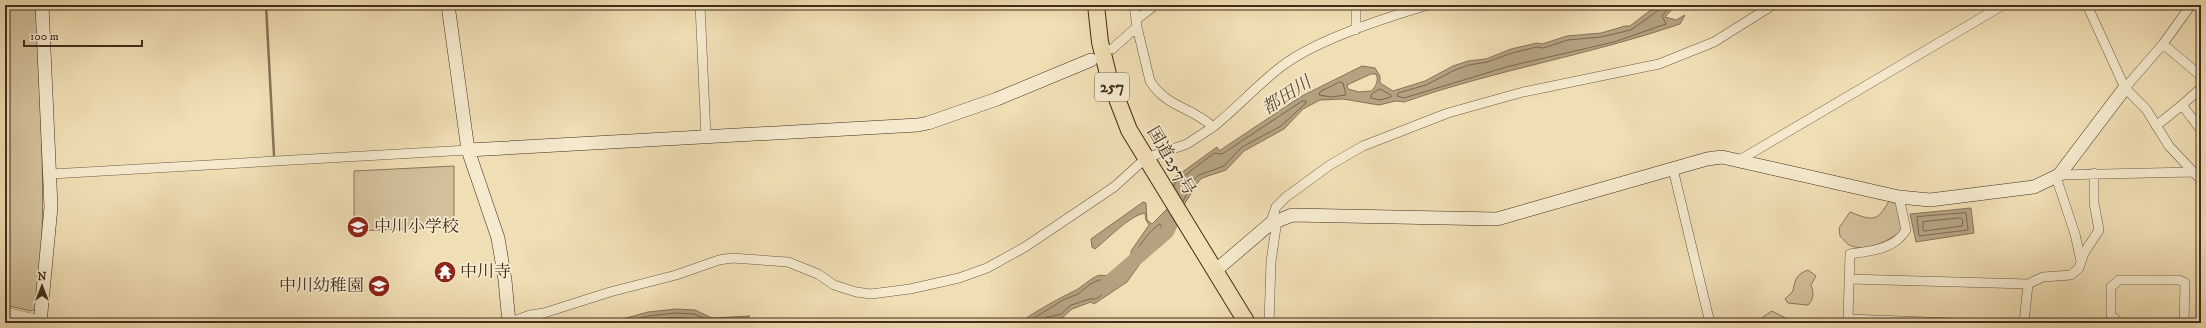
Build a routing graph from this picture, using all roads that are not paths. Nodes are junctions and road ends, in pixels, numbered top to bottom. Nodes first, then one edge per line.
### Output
1 (42, 5) edge
2 (448, 5) edge
3 (700, 5) edge
4 (1096, 5) edge
5 (1134, 5) edge
6 (1155, 5) edge
7 (1356, 5) edge
8 (1428, 5) edge
9 (1773, 5) edge
10 (2003, 5) edge
11 (2087, 5) edge
12 (2191, 5) edge
13 (1136, 24) junction
14 (1356, 30) junction
15 (2163, 44) junction
16 (1112, 48) dead end
17 (1091, 60) dead end
18 (2201, 76) edge
19 (2126, 88) junction
20 (2201, 88) edge
21 (2182, 105) junction
22 (2156, 126) junction
23 (1213, 127) junction
24 (2201, 130) edge
25 (706, 136) junction
26 (468, 150) junction
27 (1147, 160) junction
28 (1738, 161) junction
29 (1673, 169) junction
30 (2192, 172) junction
31 (2094, 173) junction
32 (51, 174) junction
33 (2058, 176) junction
34 (2201, 180) edge
35 (1899, 197) junction
36 (1274, 222) junction
37 (2082, 261) junction
38 (1215, 271) junction
39 (1849, 279) junction
40 (2028, 284) junction
41 (5, 312) edge
42 (1847, 321) edge
43 (43, 322) edge
44 (509, 323) edge
45 (1247, 323) edge
46 (1269, 323) edge
47 (1710, 323) edge
48 (1954, 323) edge
49 (2024, 323) edge
50 (2184, 323) edge

1 - 32 street
2 - 26 street
3 - 25 street
4 - 27 highway, 国道257号 / 257
5 - 13 street
6 - 13 street
7 - 14 street
8 - 14 street
9 - 36 street
10 - 28 street
11 - 19 street
12 - 15 street
13 - 16 street
13 - 23 street
14 - 23 street
15 - 18 street
15 - 19 street
17 - 25 street
19 - 22 street
19 - 33 street
20 - 21 street
21 - 22 street
21 - 24 street
22 - 30 street
23 - 27 street
25 - 26 street
26 - 32 street
26 - 44 street
27 - 38 highway, 国道257号 / 257
27 - 44 street
28 - 29 street
28 - 35 street
29 - 36 street
29 - 47 street
30 - 31 street
30 - 34 street
31 - 33 street
31 - 37 street
32 - 43 street
33 - 35 street
33 - 37 street
35 - 39 street
36 - 38 street
36 - 46 street
37 - 40 street
38 - 45 highway, 国道257号 / 257
39 - 40 street
39 - 42 street
40 - 49 street
41 - 43 street
42 - 48 street
50 - 50 street

